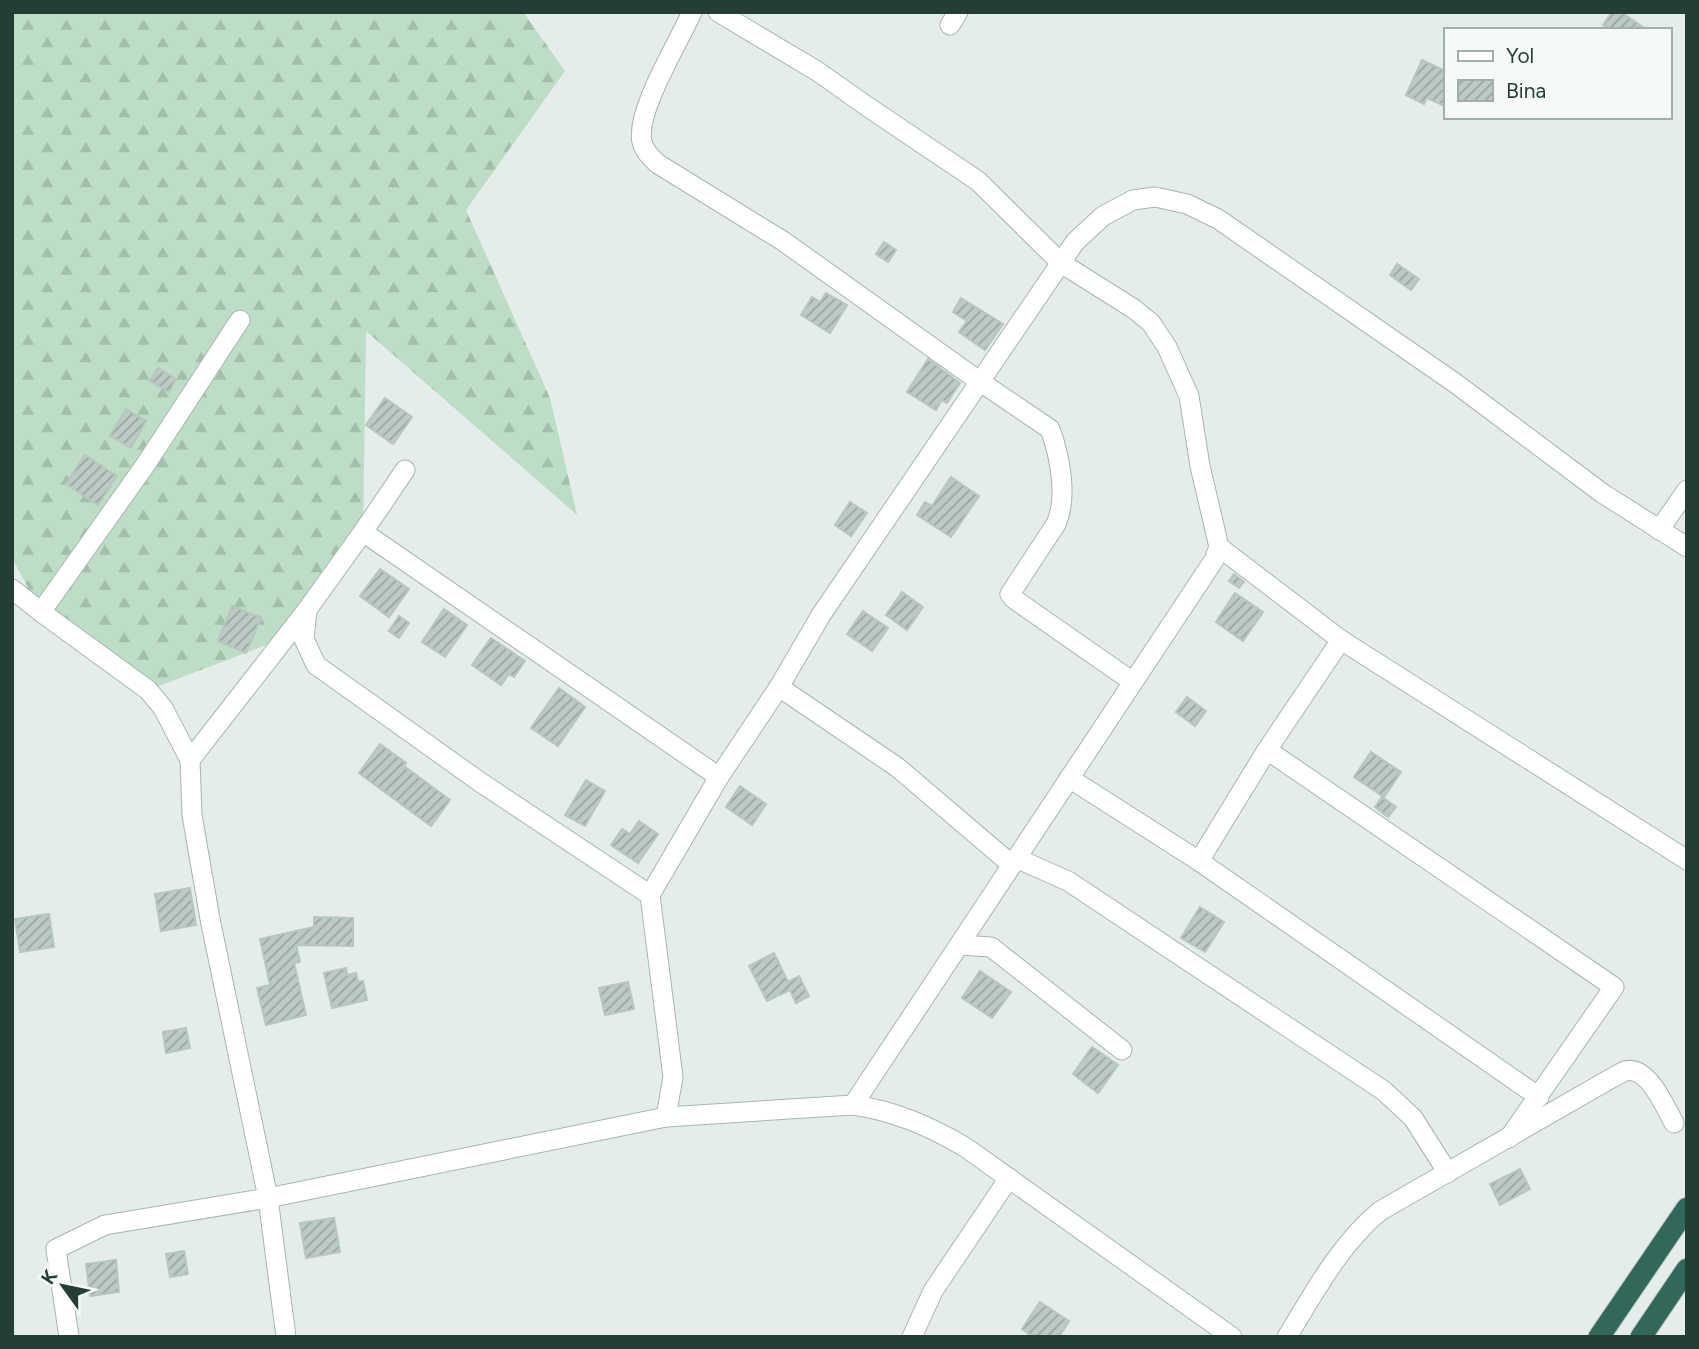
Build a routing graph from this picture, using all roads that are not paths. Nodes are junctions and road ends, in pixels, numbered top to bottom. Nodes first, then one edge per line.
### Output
1 (692, 12) edge
2 (718, 12) edge
3 (1061, 263) junction
4 (240, 320) dead end
5 (979, 381) junction
6 (405, 470) dead end
7 (1687, 490) edge
8 (1658, 530) junction
9 (363, 532) junction
10 (1219, 547) junction
11 (1687, 547) edge
12 (12, 589) edge
13 (307, 610) junction
14 (41, 612) junction
15 (1340, 640) junction
16 (1133, 682) junction
17 (779, 687) junction
18 (1267, 750) junction
19 (190, 760) junction
20 (719, 777) junction
21 (1069, 778) junction
22 (1687, 860) edge
23 (1199, 861) junction
24 (1014, 862) junction
25 (650, 894) junction
26 (959, 945) junction
27 (1122, 1049) dead end
28 (1539, 1097) junction
29 (853, 1104) junction
30 (666, 1116) junction
31 (1674, 1123) dead end
32 (1509, 1138) junction
33 (1448, 1173) junction
34 (1009, 1178) junction
35 (268, 1198) junction
36 (1687, 1208) edge
37 (1687, 1269) edge
38 (69, 1337) edge
39 (286, 1337) edge
40 (912, 1337) edge
41 (1232, 1337) edge
42 (1287, 1337) edge
43 (1599, 1337) edge
44 (1642, 1337) edge

1 - 5 street
2 - 3 street
3 - 5 street
3 - 8 street
3 - 10 street
4 - 14 street
5 - 16 street
5 - 17 street
6 - 9 street
7 - 8 street
8 - 11 street
9 - 13 street
9 - 20 street
10 - 15 street
10 - 16 street
12 - 14 street
13 - 19 street
13 - 25 street
14 - 19 street
15 - 18 street
15 - 22 street
16 - 21 street
17 - 20 street
17 - 24 street
18 - 23 street
18 - 28 street
19 - 35 street
20 - 25 street
21 - 23 street
21 - 24 street
23 - 28 street
24 - 26 street
24 - 33 street
25 - 30 street
26 - 27 street
26 - 29 street
28 - 32 street
29 - 30 street
29 - 34 street
30 - 35 street
31 - 32 street
32 - 33 street
33 - 42 street
34 - 40 street
34 - 41 street
35 - 38 street
35 - 39 street
36 - 43 highway
37 - 44 highway

